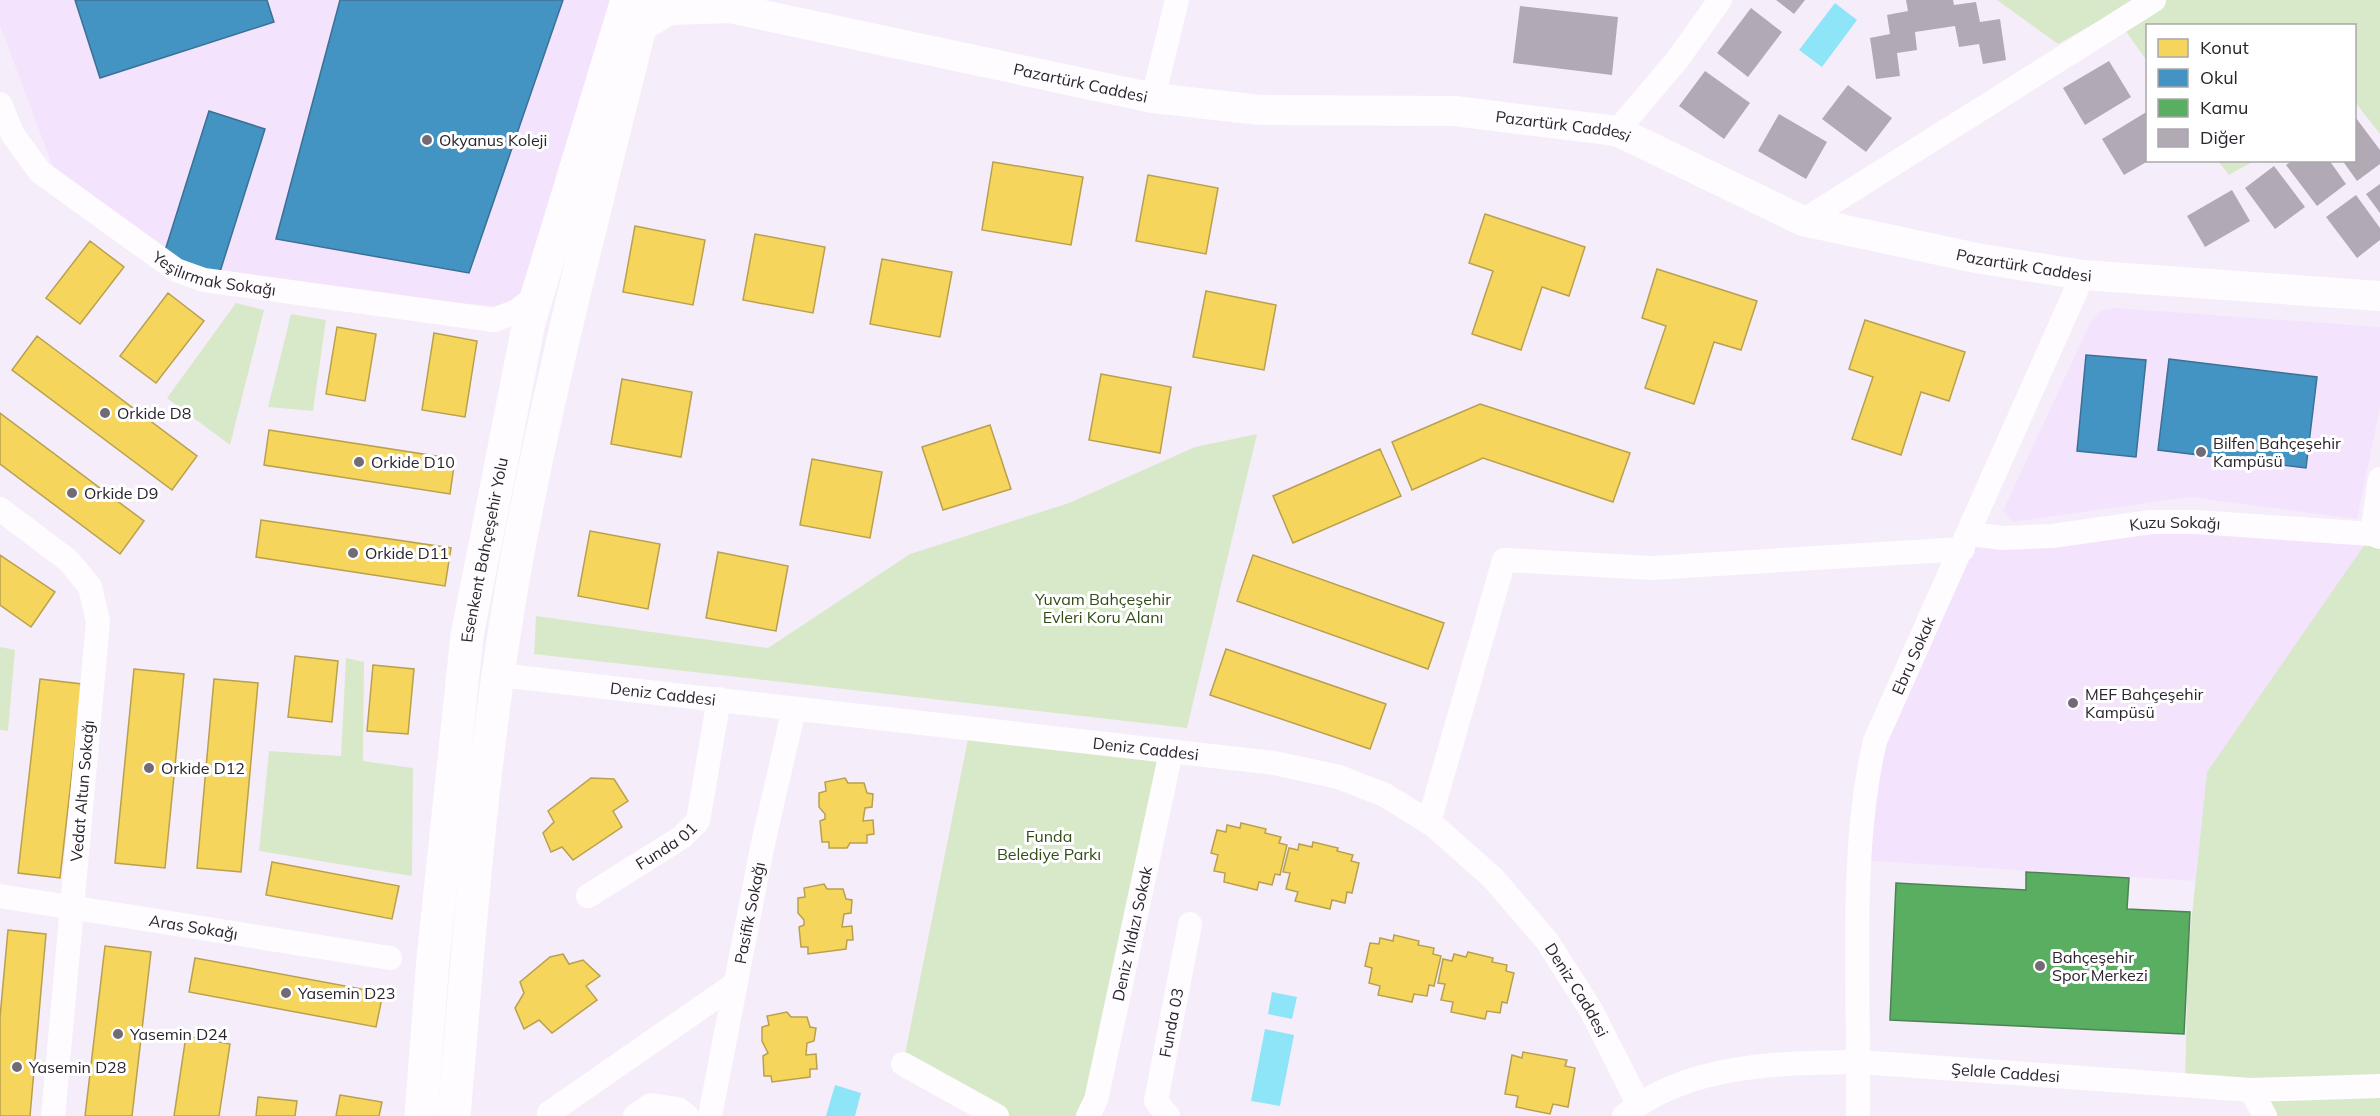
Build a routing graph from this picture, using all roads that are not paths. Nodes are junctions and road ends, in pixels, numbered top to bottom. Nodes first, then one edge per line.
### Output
1 (1177, 0) edge
2 (1720, 0) edge
3 (2154, 0) edge
4 (727, 4) edge
5 (640, 9) edge
6 (1154, 98) junction
7 (0, 104) edge
8 (1617, 131) junction
9 (1803, 221) junction
10 (2083, 275) junction
11 (537, 295) junction
12 (2380, 296) edge
13 (494, 320) junction
14 (521, 364) junction
15 (2380, 479) edge
16 (0, 509) edge
17 (2376, 535) edge
18 (1966, 541) junction
19 (462, 671) junction
20 (498, 675) junction
21 (719, 699) junction
22 (794, 709) junction
23 (1171, 752) junction
24 (1429, 822) junction
25 (0, 896) edge
26 (588, 896) dead end
27 (72, 906) junction
28 (1190, 924) dead end
29 (390, 958) dead end
30 (735, 984) junction
31 (1859, 1062) junction
32 (903, 1064) dead end
33 (2380, 1086) edge
34 (2251, 1090) junction
35 (1631, 1110) edge
36 (549, 1113) dead end
37 (53, 1116) edge
38 (421, 1116) edge
39 (454, 1116) edge
40 (635, 1116) edge
41 (687, 1116) edge
42 (710, 1116) edge
43 (997, 1116) edge
44 (1088, 1116) edge
45 (1168, 1116) edge
46 (1858, 1116) edge
47 (2265, 1116) edge

1 - 6 street
2 - 8 street
3 - 9 street
4 - 5 street, Pazartürk Caddesi
4 - 6 street, Pazartürk Caddesi
5 - 11 main road, Esenkent Bahçeşehir Yolu
5 - 20 main road, Esenkent Bahçeşehir Yolu
6 - 8 street, Pazartürk Caddesi
7 - 13 street, Yeşilırmak Sokağı
8 - 9 street, Pazartürk Caddesi
9 - 10 street, Pazartürk Caddesi
10 - 12 street, Pazartürk Caddesi
10 - 18 street, Ebru Sokak
11 - 13 street
11 - 14 main road, Esenkent Bahçeşehir Yolu
13 - 14 street
14 - 19 main road, Esenkent Bahçeşehir Yolu
15 - 17 street
16 - 27 street, Vedat Altun Sokağı
17 - 18 street, Kuzu Sokağı
18 - 24 street, Kuzu Sokağı
18 - 31 street, Ebru Sokak
19 - 20 main road
19 - 38 main road, Esenkent Bahçeşehir Yolu
20 - 21 street, Deniz Caddesi
20 - 39 main road, Esenkent Bahçeşehir Yolu
21 - 22 street, Deniz Caddesi
21 - 26 street, Funda 01
22 - 23 street, Deniz Caddesi
22 - 30 street, Pasifik Sokağı
23 - 24 street, Deniz Caddesi
23 - 44 street, Deniz Yıldızı Sokak
24 - 35 street, Deniz Caddesi
25 - 27 street, Aras Sokağı
27 - 29 street, Aras Sokağı
27 - 37 street, Vedat Altun Sokağı
28 - 45 street, Funda 03
30 - 36 street
30 - 42 street, Pasifik Sokağı
31 - 34 street, Şelale Caddesi
31 - 35 street, Şelale Caddesi
31 - 46 street, Ebru Sokak
32 - 43 street
33 - 34 street, Şelale Caddesi
34 - 47 street
40 - 41 street

